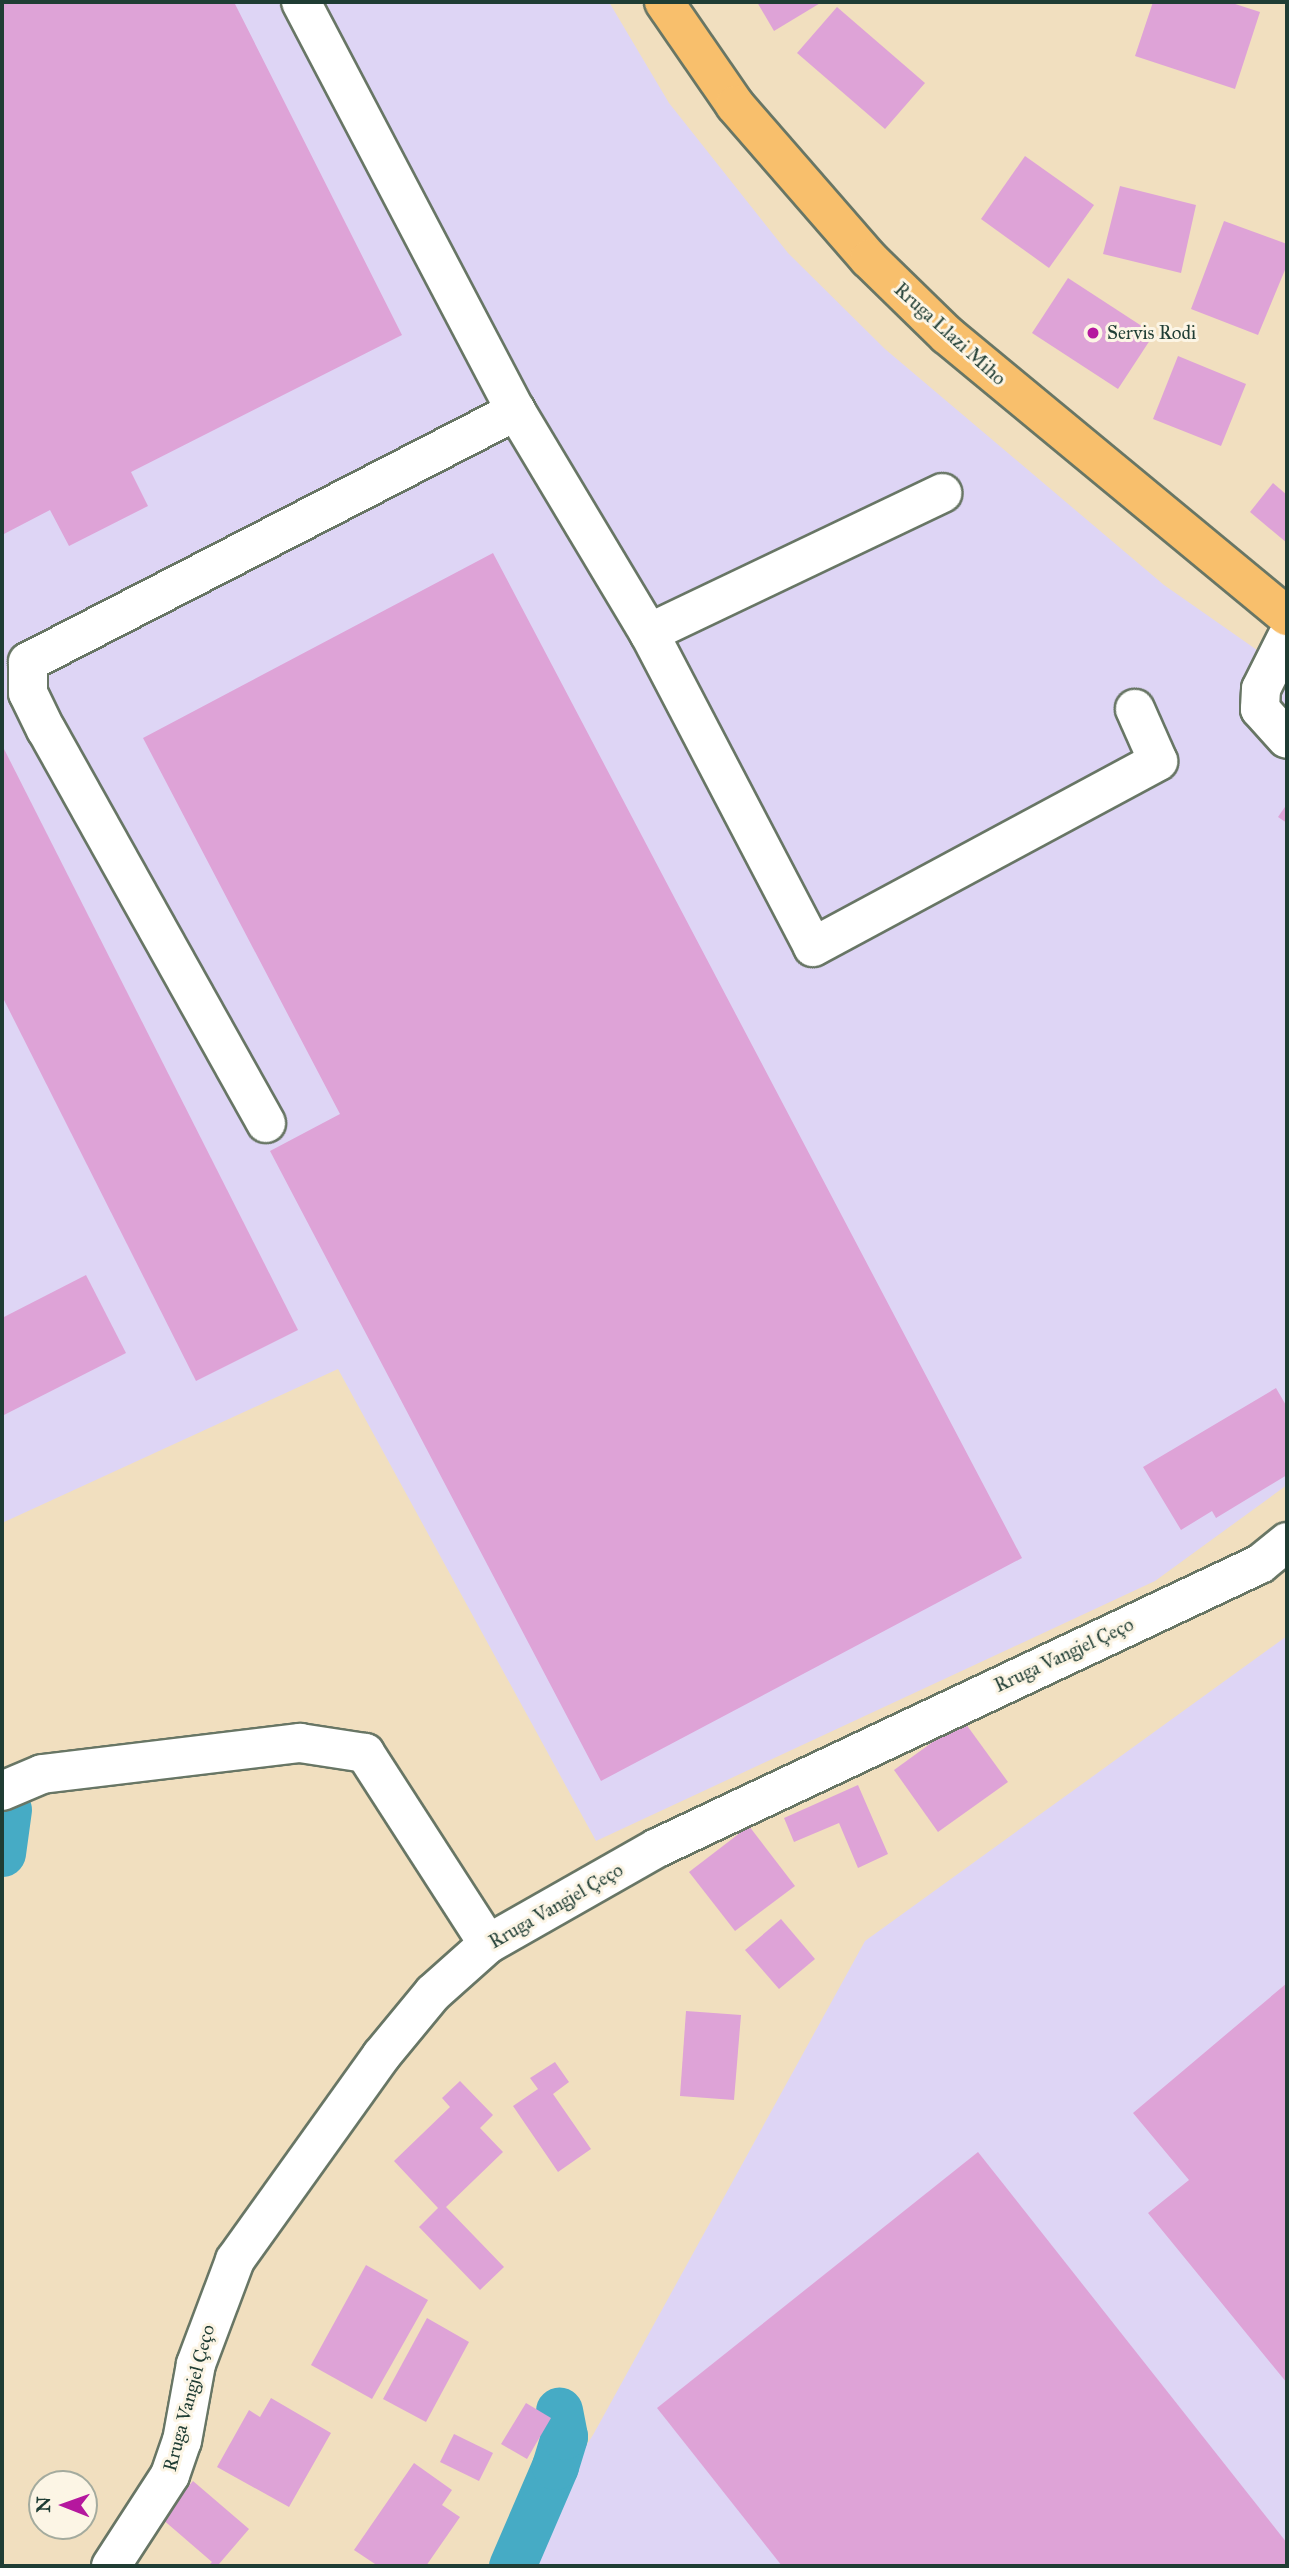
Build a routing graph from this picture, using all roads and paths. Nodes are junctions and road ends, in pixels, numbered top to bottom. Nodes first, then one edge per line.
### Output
1 (301, 2) edge
2 (664, 2) edge
3 (516, 411) junction
4 (942, 493) dead end
5 (1287, 616) edge
6 (649, 633) junction
7 (1287, 637) edge
8 (1135, 709) dead end
9 (1287, 739) edge
10 (266, 1123) dead end
11 (1287, 1542) edge
12 (2, 1791) edge
13 (488, 1944) junction
14 (111, 2566) edge

1 - 3 street
2 - 5 main road, Rruga Llazi Miho
3 - 6 street
3 - 10 street
4 - 6 street
6 - 8 street
7 - 9 street
11 - 13 street, Rruga Vangjel Çeço
12 - 13 street
13 - 14 street, Rruga Vangjel Çeço

